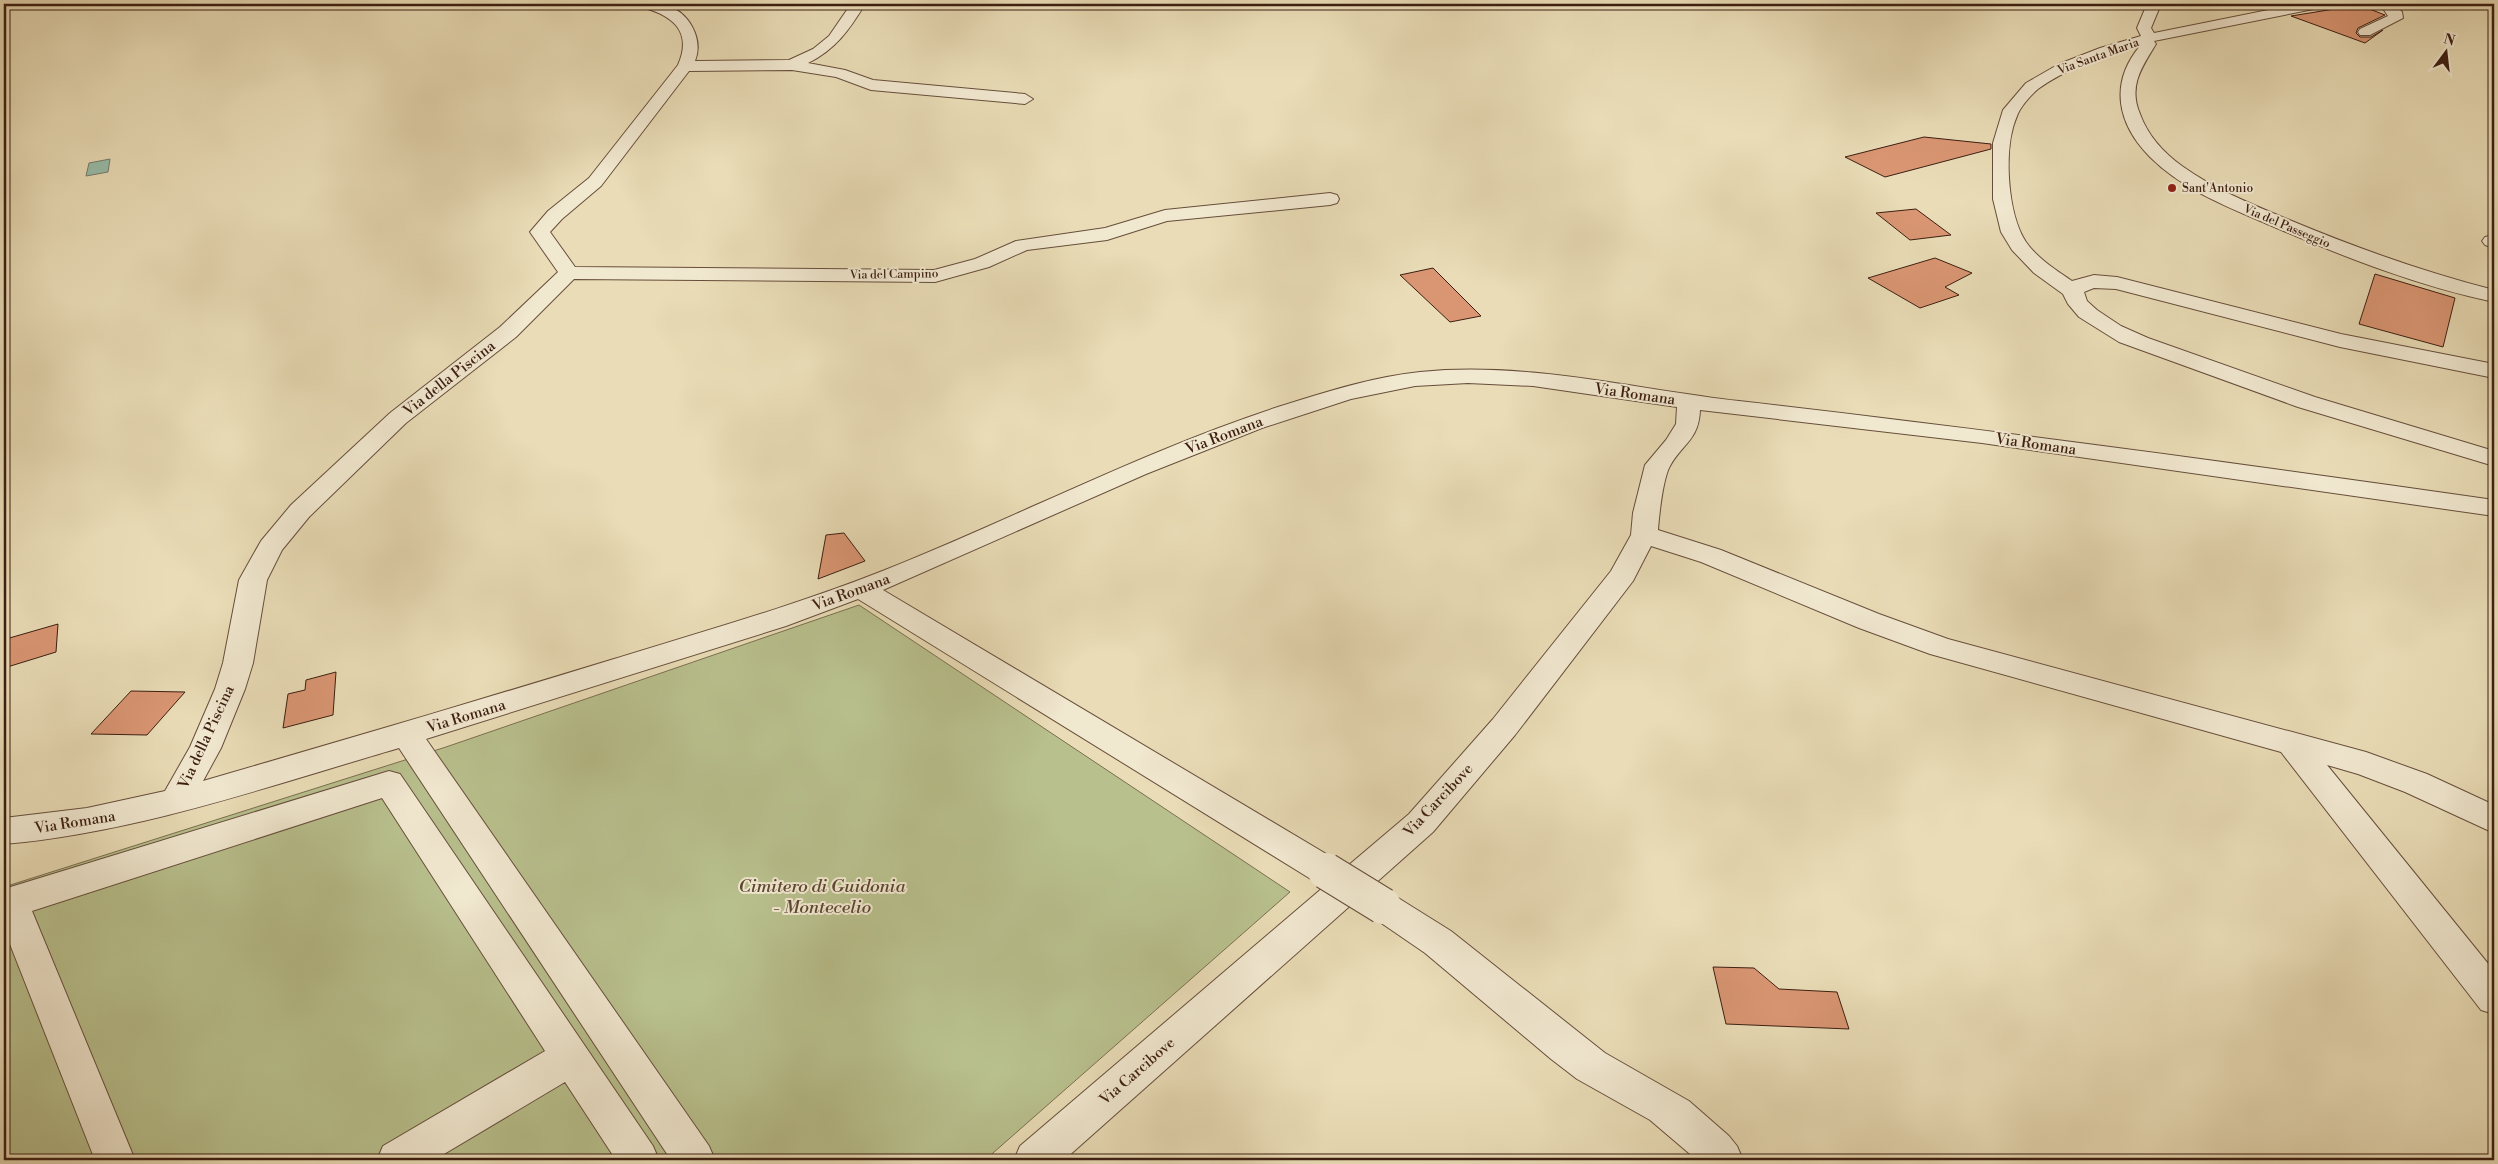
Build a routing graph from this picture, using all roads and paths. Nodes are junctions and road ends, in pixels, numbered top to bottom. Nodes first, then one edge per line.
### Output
1 (646, 4) edge
2 (858, 4) edge
3 (2154, 4) edge
4 (2319, 4) edge
5 (2387, 4) edge
6 (2365, 32) dead end
7 (2148, 38) junction
8 (685, 66) junction
9 (792, 66) junction
10 (1025, 98) dead end
11 (1330, 199) dead end
12 (569, 273) junction
13 (2073, 291) junction
14 (2494, 296) edge
15 (2494, 371) edge
16 (1689, 402) junction
17 (2494, 459) edge
18 (2494, 508) edge
19 (1644, 535) junction
20 (861, 589) junction
21 (406, 734) junction
22 (2292, 744) junction
23 (176, 800) junction
24 (2494, 820) edge
25 (4, 831) edge
26 (7, 903) edge
27 (2494, 998) edge
28 (571, 1057) junction
29 (115, 1160) edge
30 (397, 1160) edge
31 (639, 1160) edge
32 (695, 1160) edge
33 (1034, 1160) edge
34 (1723, 1160) edge

1 - 8 street
2 - 9 street
3 - 7 street
4 - 7 street, Via Santa Maria
5 - 6 street
7 - 13 street, Via Santa Maria
7 - 14 street, Via del Passeggio
8 - 9 street
8 - 12 street
9 - 10 street
11 - 12 street, Via del Campino
12 - 23 street, Via della Piscina
13 - 15 street
13 - 17 street
16 - 18 street, Via Romana
16 - 19 street, Via Carcibove
16 - 20 street, Via Romana
19 - 22 street
19 - 33 street, Via Carcibove
20 - 21 street, Via Romana
20 - 34 street, bridge
21 - 23 street, Via Romana
21 - 32 street
22 - 24 street
22 - 27 street
23 - 25 street, Via Romana
26 - 28 street
26 - 29 street
28 - 30 street
28 - 31 street

